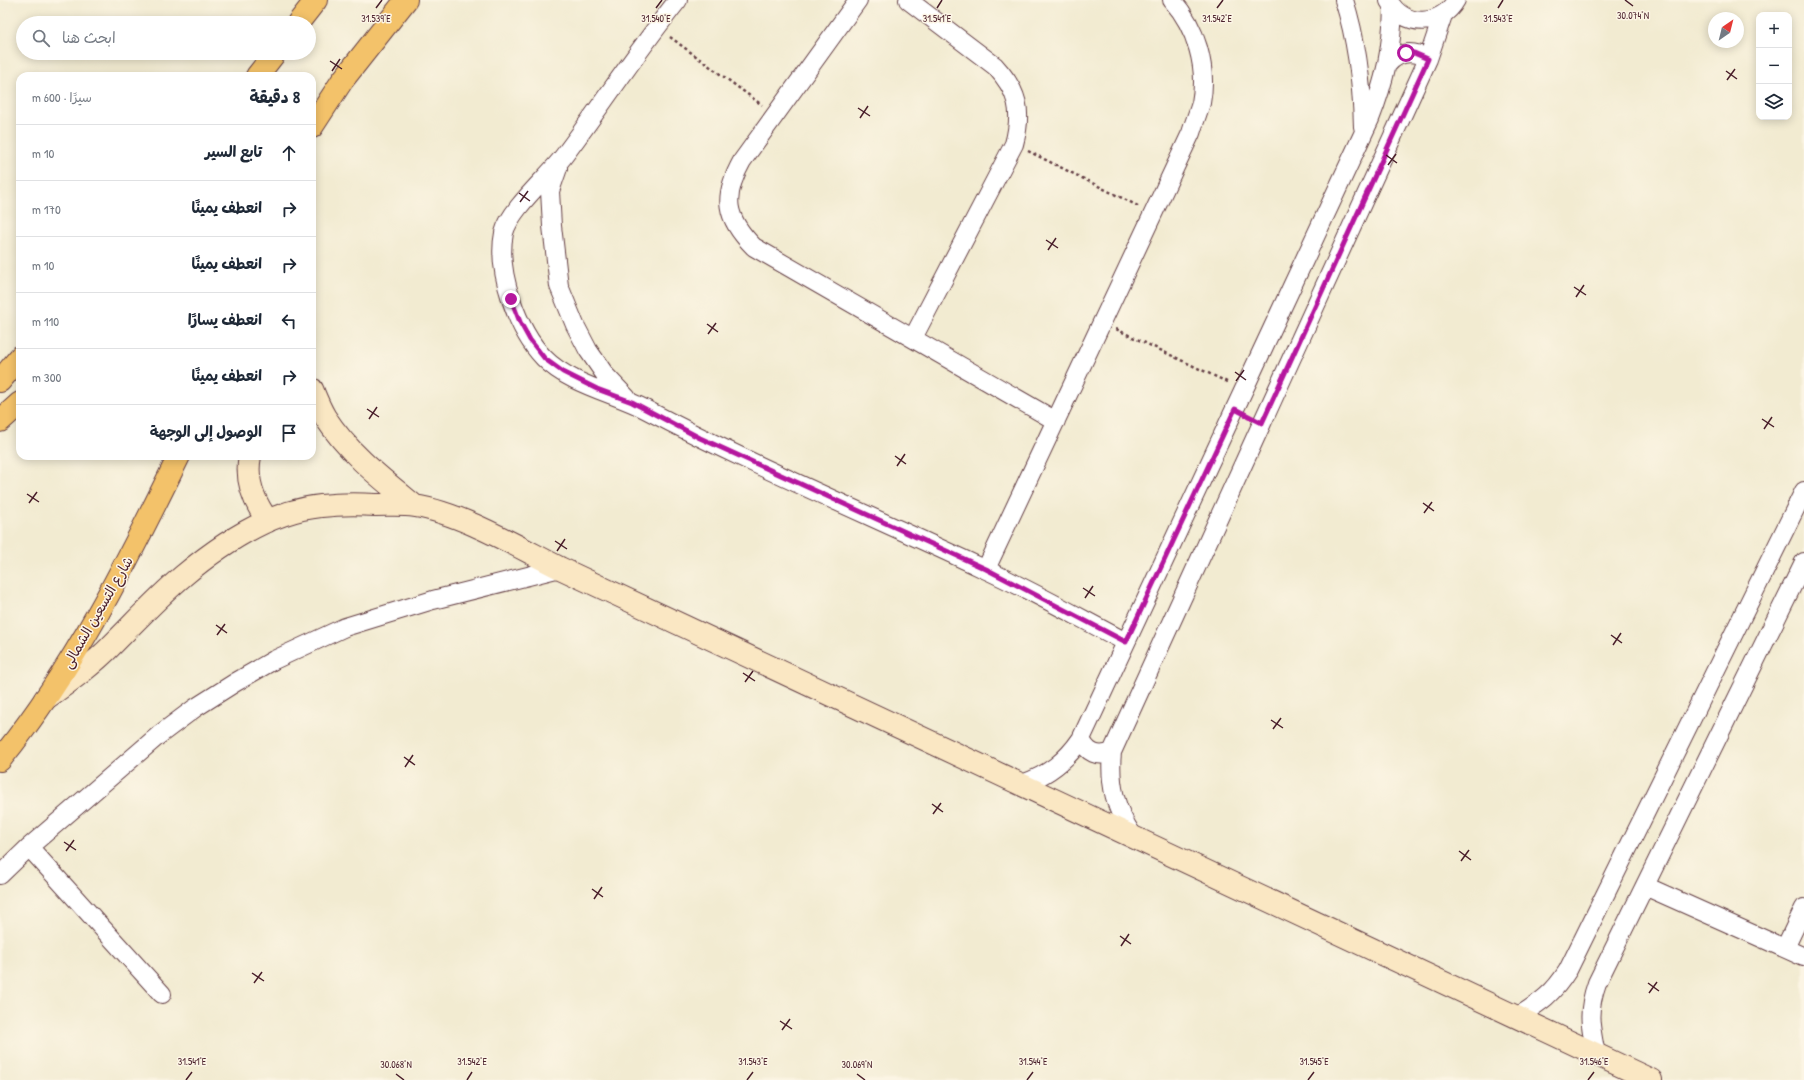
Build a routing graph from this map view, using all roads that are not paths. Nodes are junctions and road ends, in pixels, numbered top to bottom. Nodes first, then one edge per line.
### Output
1 (316, 0) edge
2 (406, 0) edge
3 (678, 0) edge
4 (858, 0) edge
5 (908, 0) edge
6 (1172, 0) edge
7 (1344, 0) edge
8 (1456, 0) edge
9 (1390, 4) edge
10 (1443, 15) junction
11 (303, 16) edge
12 (1428, 59) junction
13 (269, 60) edge
14 (1388, 64) junction
15 (259, 72) edge
16 (316, 122) edge
17 (1363, 134) junction
18 (561, 160) junction
19 (913, 338) junction
20 (16, 362) edge
21 (0, 381) edge
22 (632, 402) junction
23 (16, 407) edge
24 (1235, 409) junction
25 (318, 415) edge
26 (1056, 420) junction
27 (0, 421) edge
28 (1262, 423) junction
29 (163, 460) edge
30 (177, 460) edge
31 (250, 460) edge
32 (1804, 491) edge
33 (162, 492) junction
34 (415, 506) junction
35 (268, 521) junction
36 (1804, 562) edge
37 (560, 568) junction
38 (986, 569) junction
39 (1126, 642) junction
40 (46, 699) junction
41 (1081, 739) junction
42 (1112, 752) junction
43 (0, 760) edge
44 (1022, 784) junction
45 (1133, 836) junction
46 (29, 847) junction
47 (0, 875) edge
48 (1645, 886) junction
49 (1804, 908) edge
50 (1785, 948) junction
51 (1804, 957) edge
52 (162, 994) dead end
53 (1517, 1017) junction
54 (1596, 1054) junction
55 (1651, 1080) edge

1 - 11 main road
2 - 16 main road
3 - 18 street
4 - 19 street
5 - 19 street
6 - 26 street
7 - 17 street
8 - 10 street
9 - 10 street
9 - 14 street
10 - 12 street
12 - 14 street
12 - 28 street
13 - 15 main road
14 - 17 street
17 - 24 street
18 - 22 street
18 - 22 street
19 - 26 street
20 - 21 main road
22 - 38 street
23 - 27 main road
24 - 28 street
24 - 39 street
25 - 34 street
26 - 38 street
28 - 42 street
29 - 33 main road
30 - 33 main road, شارع التسعين الشمالى
31 - 35 street
32 - 53 street
33 - 40 main road, شارع التسعين الشمالى
34 - 35 street
34 - 37 street
35 - 40 street
36 - 48 street
37 - 44 street
37 - 46 street
38 - 39 street
39 - 41 street
40 - 43 main road, شارع التسعين الشمالى
41 - 42 street
41 - 44 street
42 - 45 street
44 - 45 street
45 - 53 street
46 - 47 street
46 - 52 street
48 - 50 street
48 - 54 street
49 - 50 street
50 - 51 street
53 - 54 street
54 - 55 street

